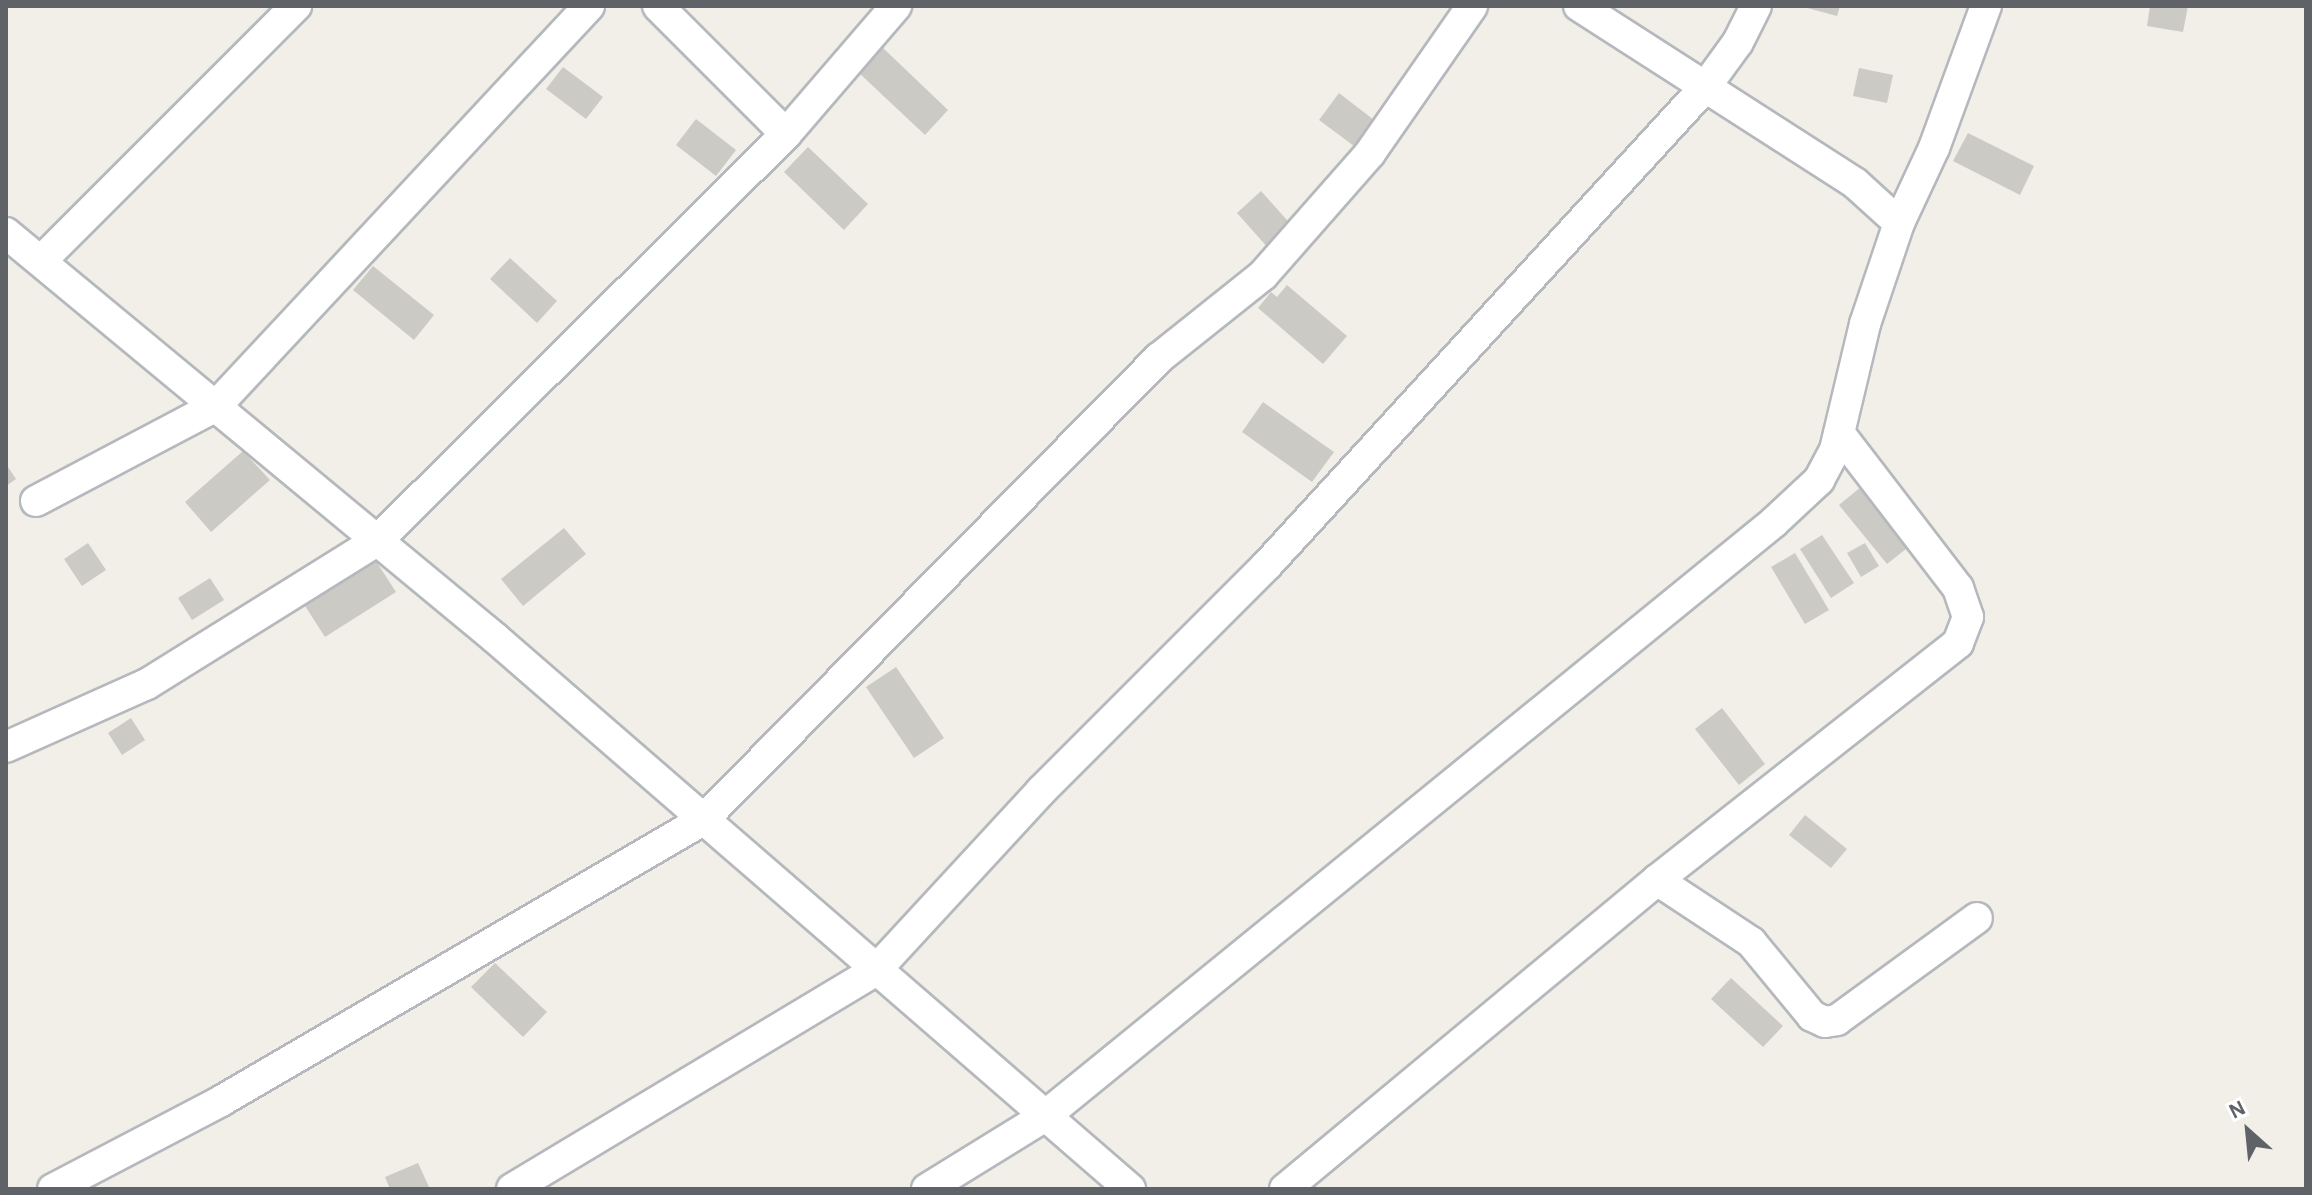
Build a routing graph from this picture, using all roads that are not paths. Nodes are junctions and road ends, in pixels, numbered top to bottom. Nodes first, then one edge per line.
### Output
1 (296, 6) edge
2 (589, 6) edge
3 (658, 6) edge
4 (896, 6) edge
5 (1472, 6) edge
6 (1579, 6) edge
7 (1756, 6) edge
8 (1986, 6) edge
9 (1706, 86) junction
10 (786, 134) junction
11 (1899, 223) junction
12 (6, 233) edge
13 (41, 261) junction
14 (216, 406) junction
15 (1839, 433) junction
16 (36, 501) dead end
17 (378, 540) junction
18 (6, 747) edge
19 (703, 820) junction
20 (1657, 880) junction
21 (1977, 918) dead end
22 (876, 970) junction
23 (1045, 1116) junction
24 (53, 1189) edge
25 (512, 1189) edge
26 (927, 1189) edge
27 (1130, 1189) edge
28 (1285, 1189) edge

1 - 13 street
2 - 14 street
3 - 10 street
4 - 10 street
5 - 19 street
6 - 9 street
7 - 9 street
8 - 11 street
9 - 11 street
9 - 22 street
10 - 17 street
11 - 15 street
12 - 13 street
13 - 14 street
14 - 16 street
14 - 17 street
15 - 20 street
15 - 23 street
17 - 18 street
17 - 19 street
19 - 22 street
19 - 24 street
20 - 21 street
20 - 28 street
22 - 23 street
22 - 25 street
23 - 26 street
23 - 27 street

